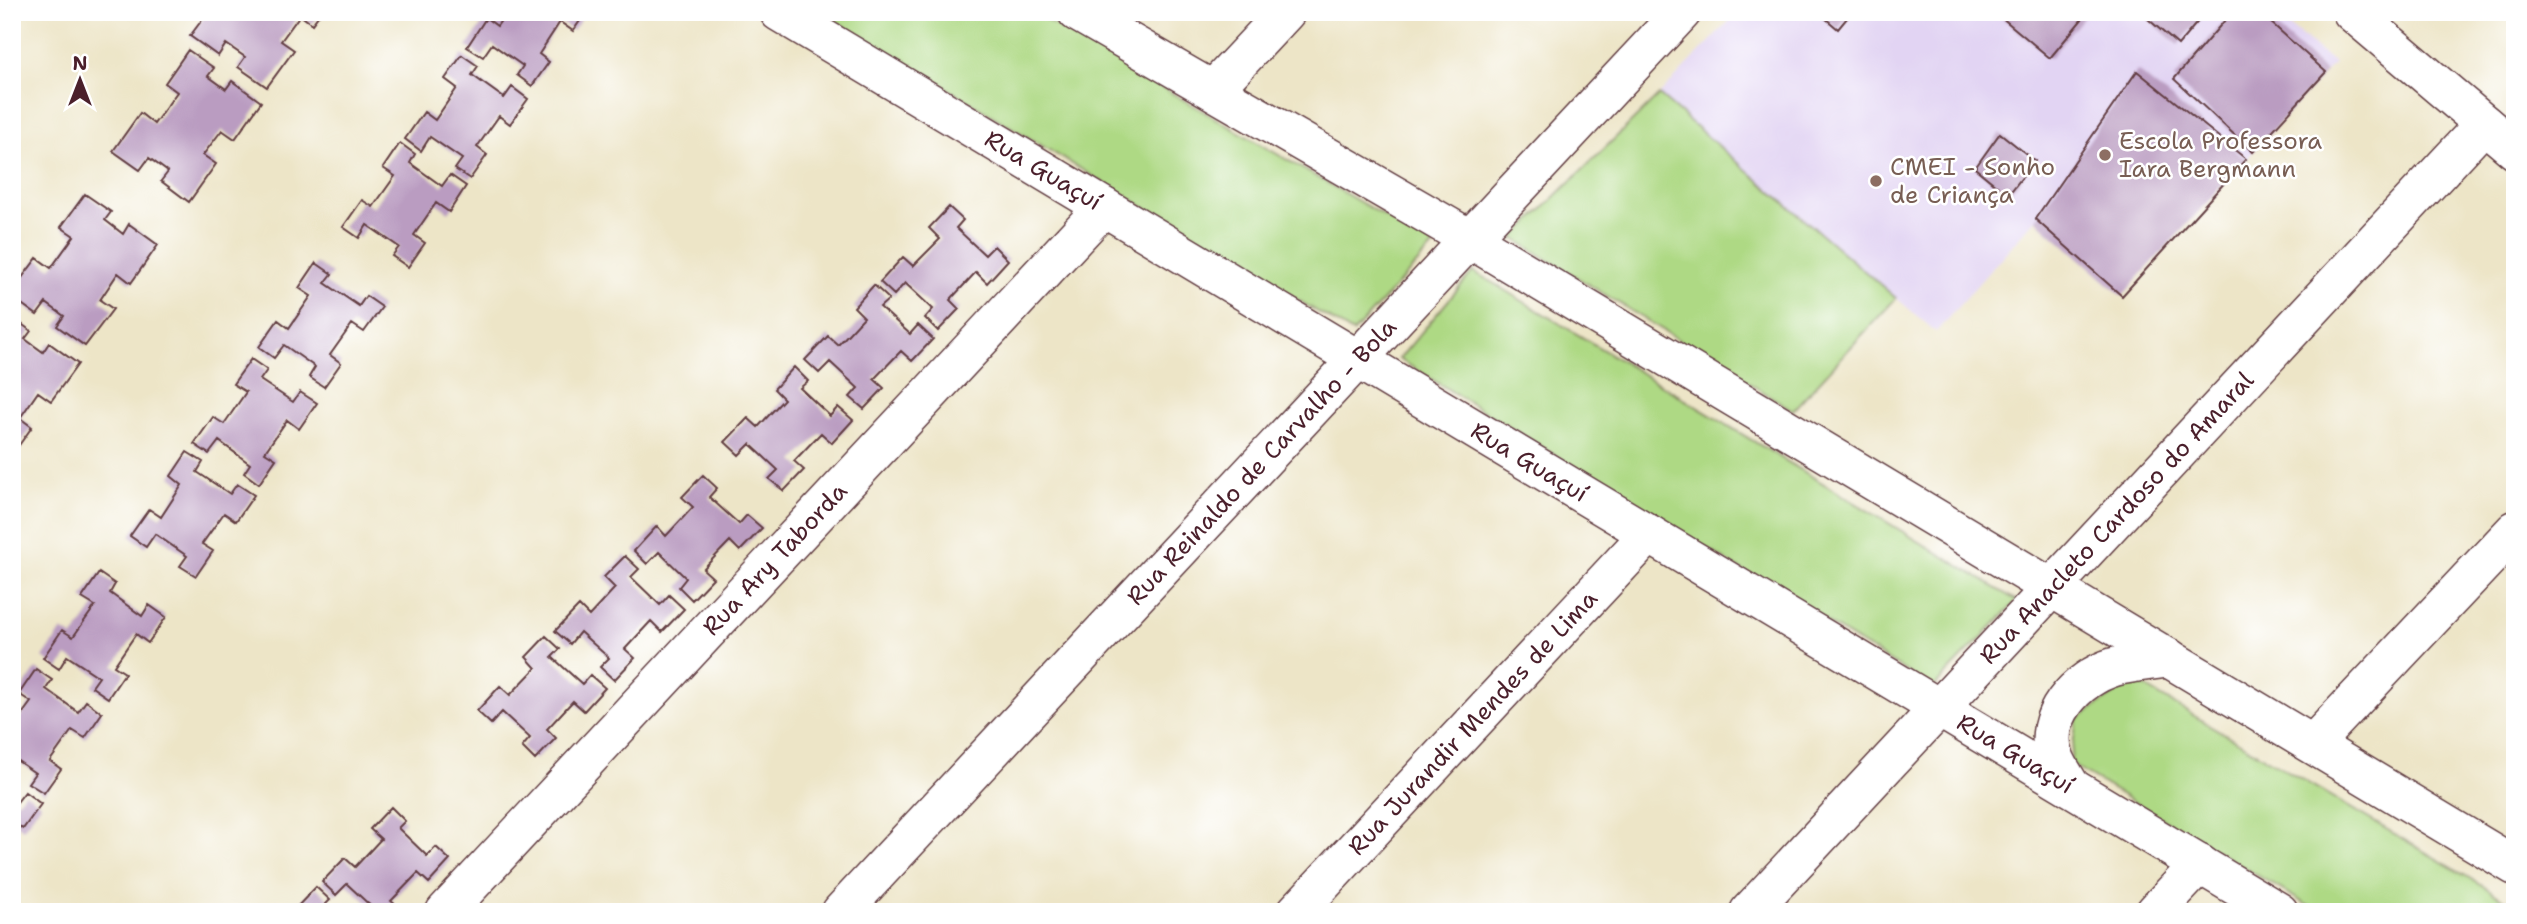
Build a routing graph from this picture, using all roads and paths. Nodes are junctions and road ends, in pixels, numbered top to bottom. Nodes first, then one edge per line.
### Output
1 (779, 12) edge
2 (1077, 12) edge
3 (1286, 12) edge
4 (1682, 12) edge
5 (2352, 12) edge
6 (1213, 90) junction
7 (2484, 124) junction
8 (2515, 150) edge
9 (1104, 207) junction
10 (1470, 239) junction
11 (1358, 359) junction
12 (2515, 530) edge
13 (1649, 534) junction
14 (2051, 588) junction
15 (2169, 658) junction
16 (1939, 708) junction
17 (2313, 744) junction
18 (2071, 787) junction
19 (2200, 864) junction
20 (2515, 866) edge
21 (445, 912) edge
22 (841, 912) edge
23 (1296, 912) edge
24 (1749, 912) edge
25 (2155, 912) edge
26 (2279, 912) edge

1 - 9 street, Rua Guaçuí
2 - 6 street
3 - 6 street
4 - 10 street, Rua Reinaldo de Carvalho - Bola
5 - 7 street
6 - 10 street
7 - 8 street
7 - 14 street, Rua Anacleto Cardoso do Amaral
9 - 11 street, Rua Guaçuí
9 - 21 street, Rua Ary Taborda
10 - 11 street, Rua Reinaldo de Carvalho - Bola
10 - 14 street
11 - 13 street, Rua Guaçuí
11 - 22 street, Rua Reinaldo de Carvalho - Bola
12 - 17 street
13 - 16 street, Rua Guaçuí
13 - 23 street, Rua Jurandir Mendes de Lima
14 - 15 street
14 - 16 street, Rua Anacleto Cardoso do Amaral
15 - 17 street
15 - 18 street
16 - 18 street, Rua Guaçuí
16 - 24 street, Rua Anacleto Cardoso do Amaral
17 - 20 street
18 - 19 street, Rua Guaçuí
19 - 25 street
19 - 26 street, Rua Guaçuí

